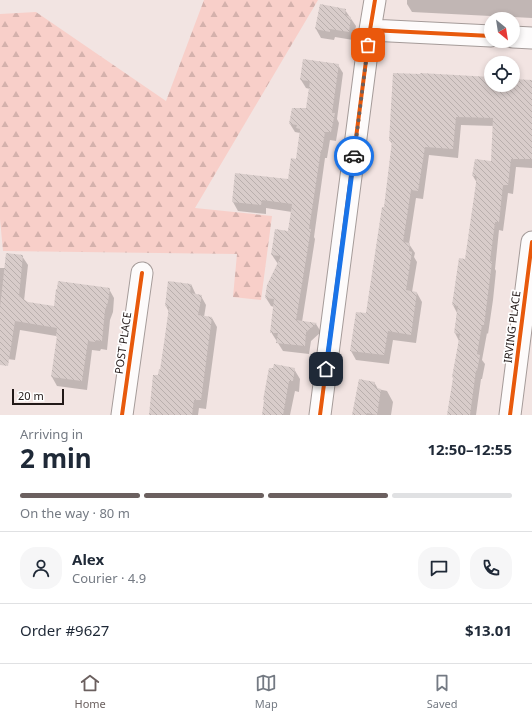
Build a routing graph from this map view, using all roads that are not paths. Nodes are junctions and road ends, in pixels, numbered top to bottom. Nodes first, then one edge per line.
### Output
1 (375, 0) edge
2 (370, 30) junction
3 (484, 36) edge
4 (520, 37) edge
5 (532, 38) edge
6 (532, 242) edge
7 (142, 274) dead end
8 (122, 415) edge
9 (320, 415) edge
10 (510, 415) edge

1 - 2 street
2 - 3 street
2 - 9 street
4 - 5 street
6 - 10 street, IRVING PLACE
7 - 8 street, POST PLACE

